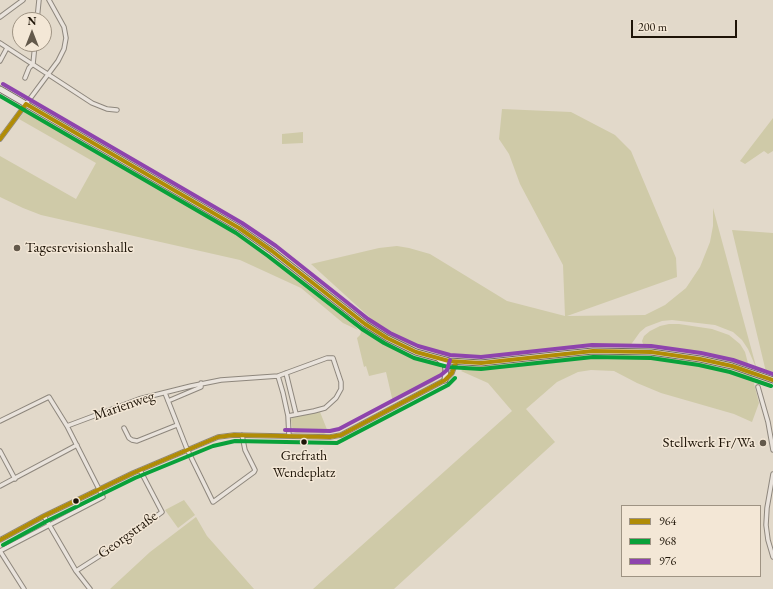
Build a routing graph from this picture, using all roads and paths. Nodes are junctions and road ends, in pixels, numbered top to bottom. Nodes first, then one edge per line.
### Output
1 (23, 0) edge
2 (39, 0) edge
3 (49, 0) edge
4 (38, 12) edge
5 (0, 17) edge
6 (0, 43) edge
7 (7, 48) junction
8 (34, 52) edge
9 (0, 61) edge
10 (33, 64) junction
11 (49, 74) junction
12 (25, 78) dead end
13 (0, 89) edge
14 (26, 104) junction
15 (117, 110) dead end
16 (0, 140) edge
17 (438, 358) junction
18 (456, 362) junction
19 (286, 373) junction
20 (278, 376) junction
21 (445, 380) junction
22 (773, 380) edge
23 (201, 383) junction
24 (758, 387) dead end
25 (183, 388) junction
26 (290, 391) junction
27 (165, 393) junction
28 (284, 393) junction
29 (185, 394) junction
30 (168, 401) junction
31 (296, 414) junction
32 (288, 416) junction
33 (0, 421) edge
34 (177, 425) junction
35 (67, 426) junction
36 (124, 428) dead end
37 (242, 435) junction
38 (289, 436) junction
39 (77, 445) junction
40 (187, 449) junction
41 (773, 450) edge
42 (0, 451) edge
43 (140, 470) junction
44 (773, 474) edge
45 (15, 479) junction
46 (0, 486) edge
47 (100, 489) junction
48 (44, 516) junction
49 (49, 525) junction
50 (0, 540) edge
51 (0, 551) edge
52 (773, 557) edge
53 (76, 571) junction
54 (24, 589) edge
55 (90, 589) edge

1 - 5 street
2 - 4 street
3 - 11 street
6 - 7 street
7 - 9 street
7 - 10 street
8 - 10 street
10 - 11 street
10 - 12 street
11 - 14 street
11 - 15 street
13 - 14 main road
14 - 16 street
14 - 17 main road
17 - 18 main road
17 - 21 main road
18 - 21 street
18 - 22 main road
19 - 20 street, Marienweg
19 - 26 street
19 - 31 street, Marienweg
20 - 23 street, Marienweg
20 - 28 street
21 - 38 street
23 - 25 street, Marienweg
23 - 29 street, Marienweg
24 - 41 street
25 - 27 street, Marienweg
25 - 29 street
26 - 28 street
26 - 31 street
27 - 30 street
27 - 35 street, Marienweg
28 - 32 street
29 - 30 street, Marienweg
30 - 34 street
31 - 32 street
32 - 38 street
33 - 35 street
34 - 36 street
34 - 40 street
35 - 39 street
37 - 38 street
37 - 40 street
37 - 40 street
39 - 45 street
39 - 47 street
40 - 43 street
42 - 45 street
43 - 47 street
43 - 53 street, Georgstraße
44 - 52 street
45 - 46 street
47 - 48 street
47 - 49 street
48 - 49 street
48 - 50 street
49 - 51 street
49 - 53 street
51 - 54 street
53 - 55 street

